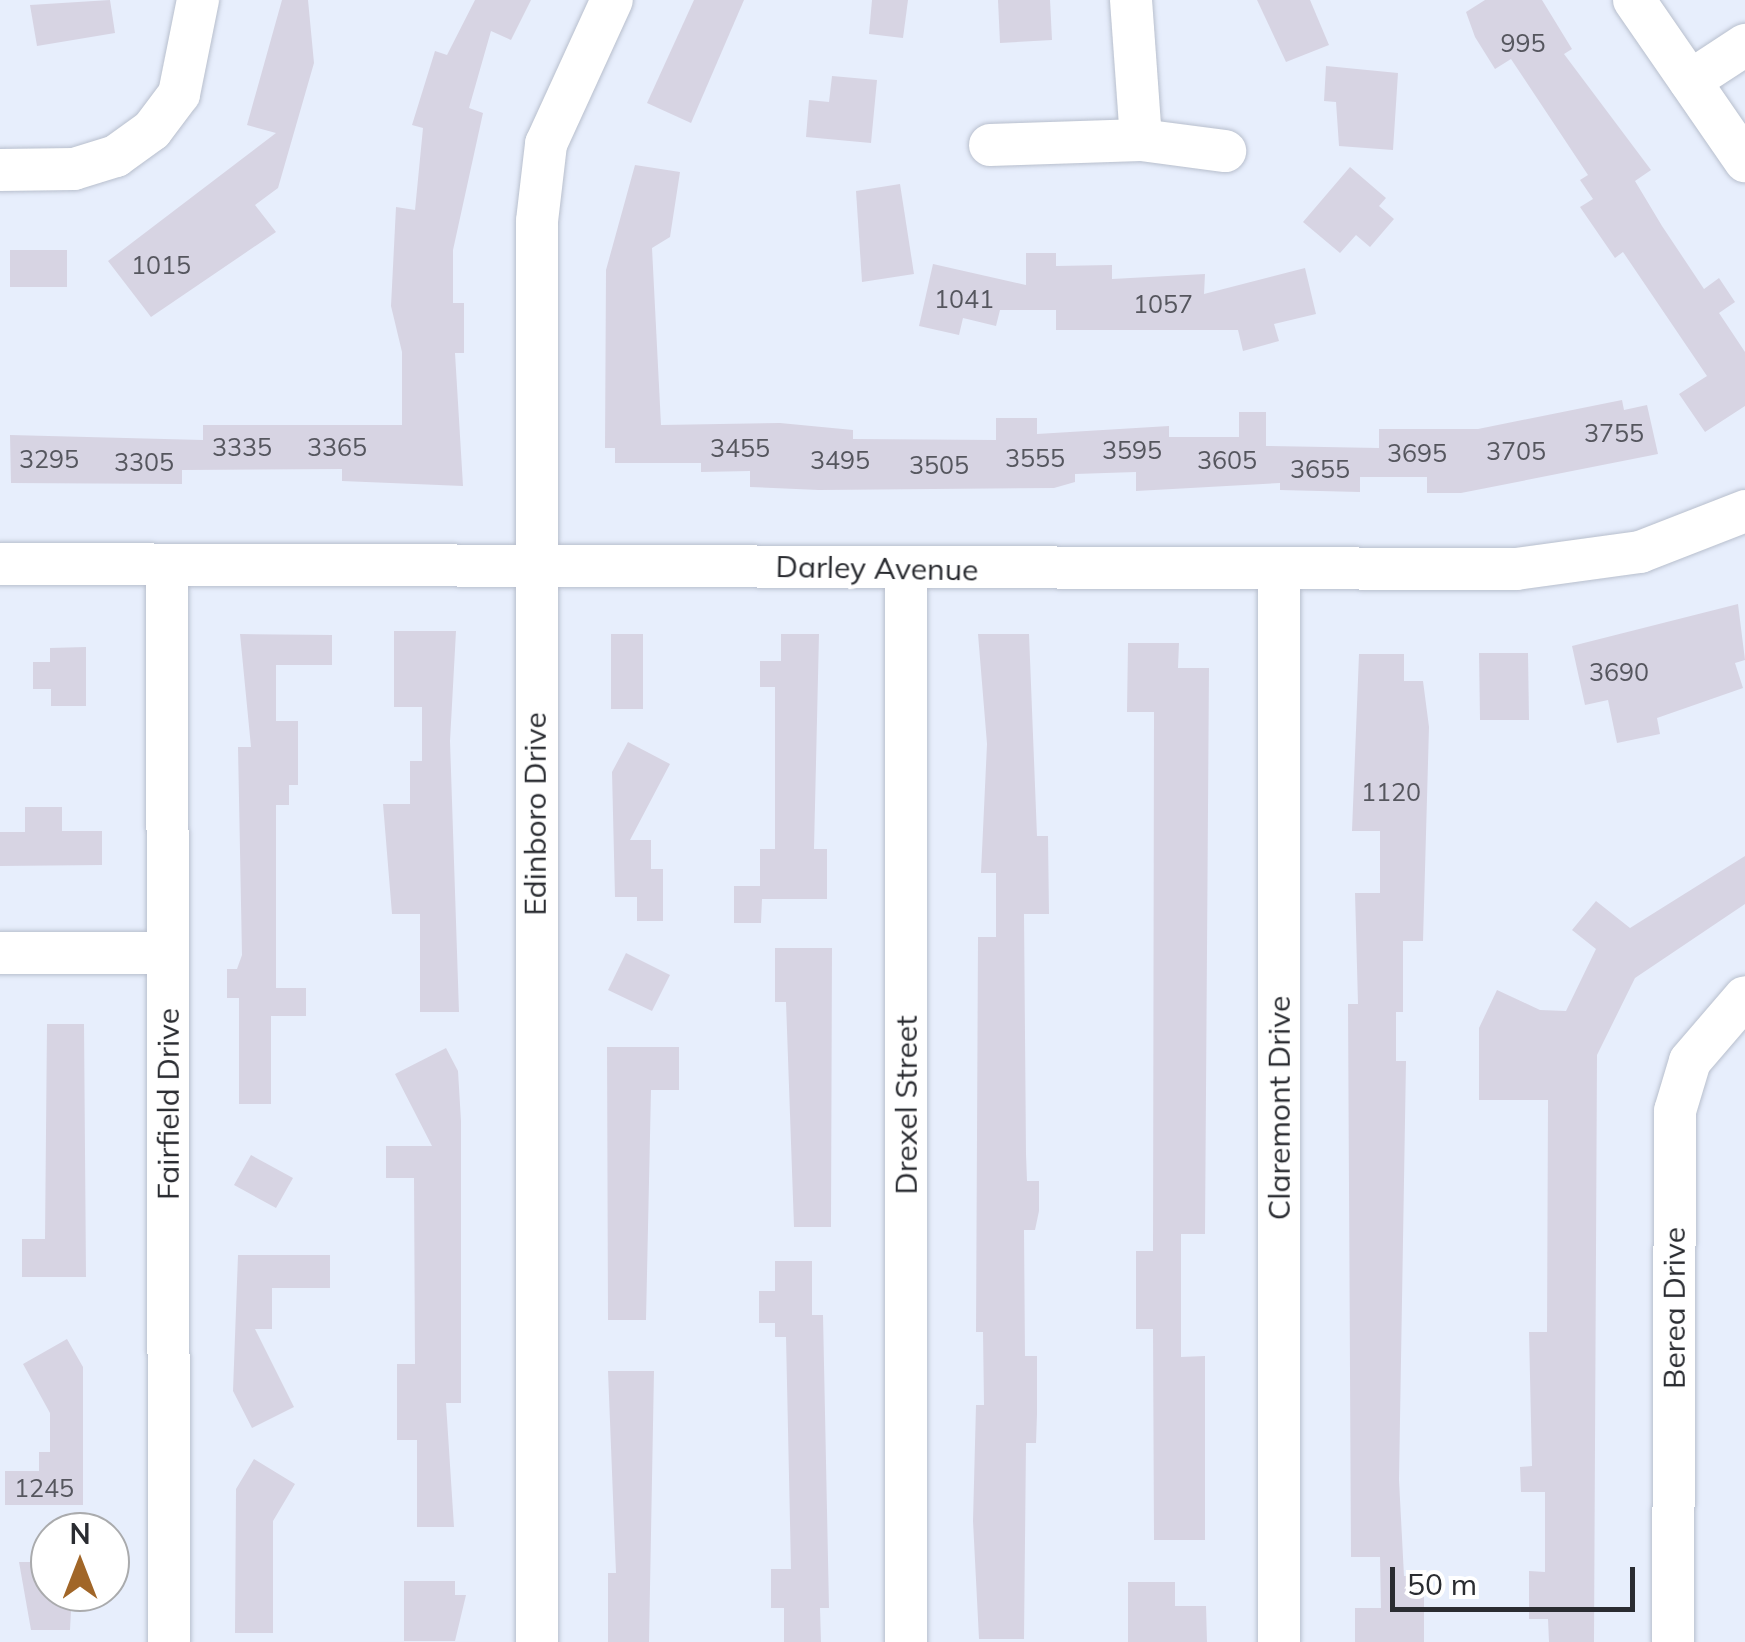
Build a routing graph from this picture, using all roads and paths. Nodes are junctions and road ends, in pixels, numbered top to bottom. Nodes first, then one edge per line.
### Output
1 (198, 0) edge
2 (612, 0) edge
3 (1132, 0) edge
4 (1634, 0) edge
5 (1745, 45) edge
6 (1690, 81) junction
7 (1140, 140) junction
8 (990, 145) dead end
9 (1225, 152) dead end
10 (1745, 160) edge
11 (0, 170) edge
12 (1745, 511) edge
13 (0, 564) edge
14 (167, 566) junction
15 (535, 566) junction
16 (906, 568) junction
17 (1279, 573) junction
18 (0, 953) edge
19 (167, 953) junction
20 (1745, 997) edge
21 (169, 1642) edge
22 (537, 1642) edge
23 (906, 1642) edge
24 (1279, 1642) edge
25 (1673, 1642) edge

1 - 11 street
2 - 15 street, Edinboro Drive
3 - 7 street
4 - 6 street
5 - 6 street
6 - 10 street
7 - 8 street
7 - 9 street
12 - 17 street, Darley Avenue
13 - 14 street, Darley Avenue
14 - 15 street, Darley Avenue
14 - 19 street, Fairfield Drive
15 - 16 street, Darley Avenue
15 - 22 street, Edinboro Drive
16 - 17 street, Darley Avenue
16 - 23 street, Drexel Street
17 - 24 street, Claremont Drive
18 - 19 street
19 - 21 street, Fairfield Drive
20 - 25 street, Berea Drive

